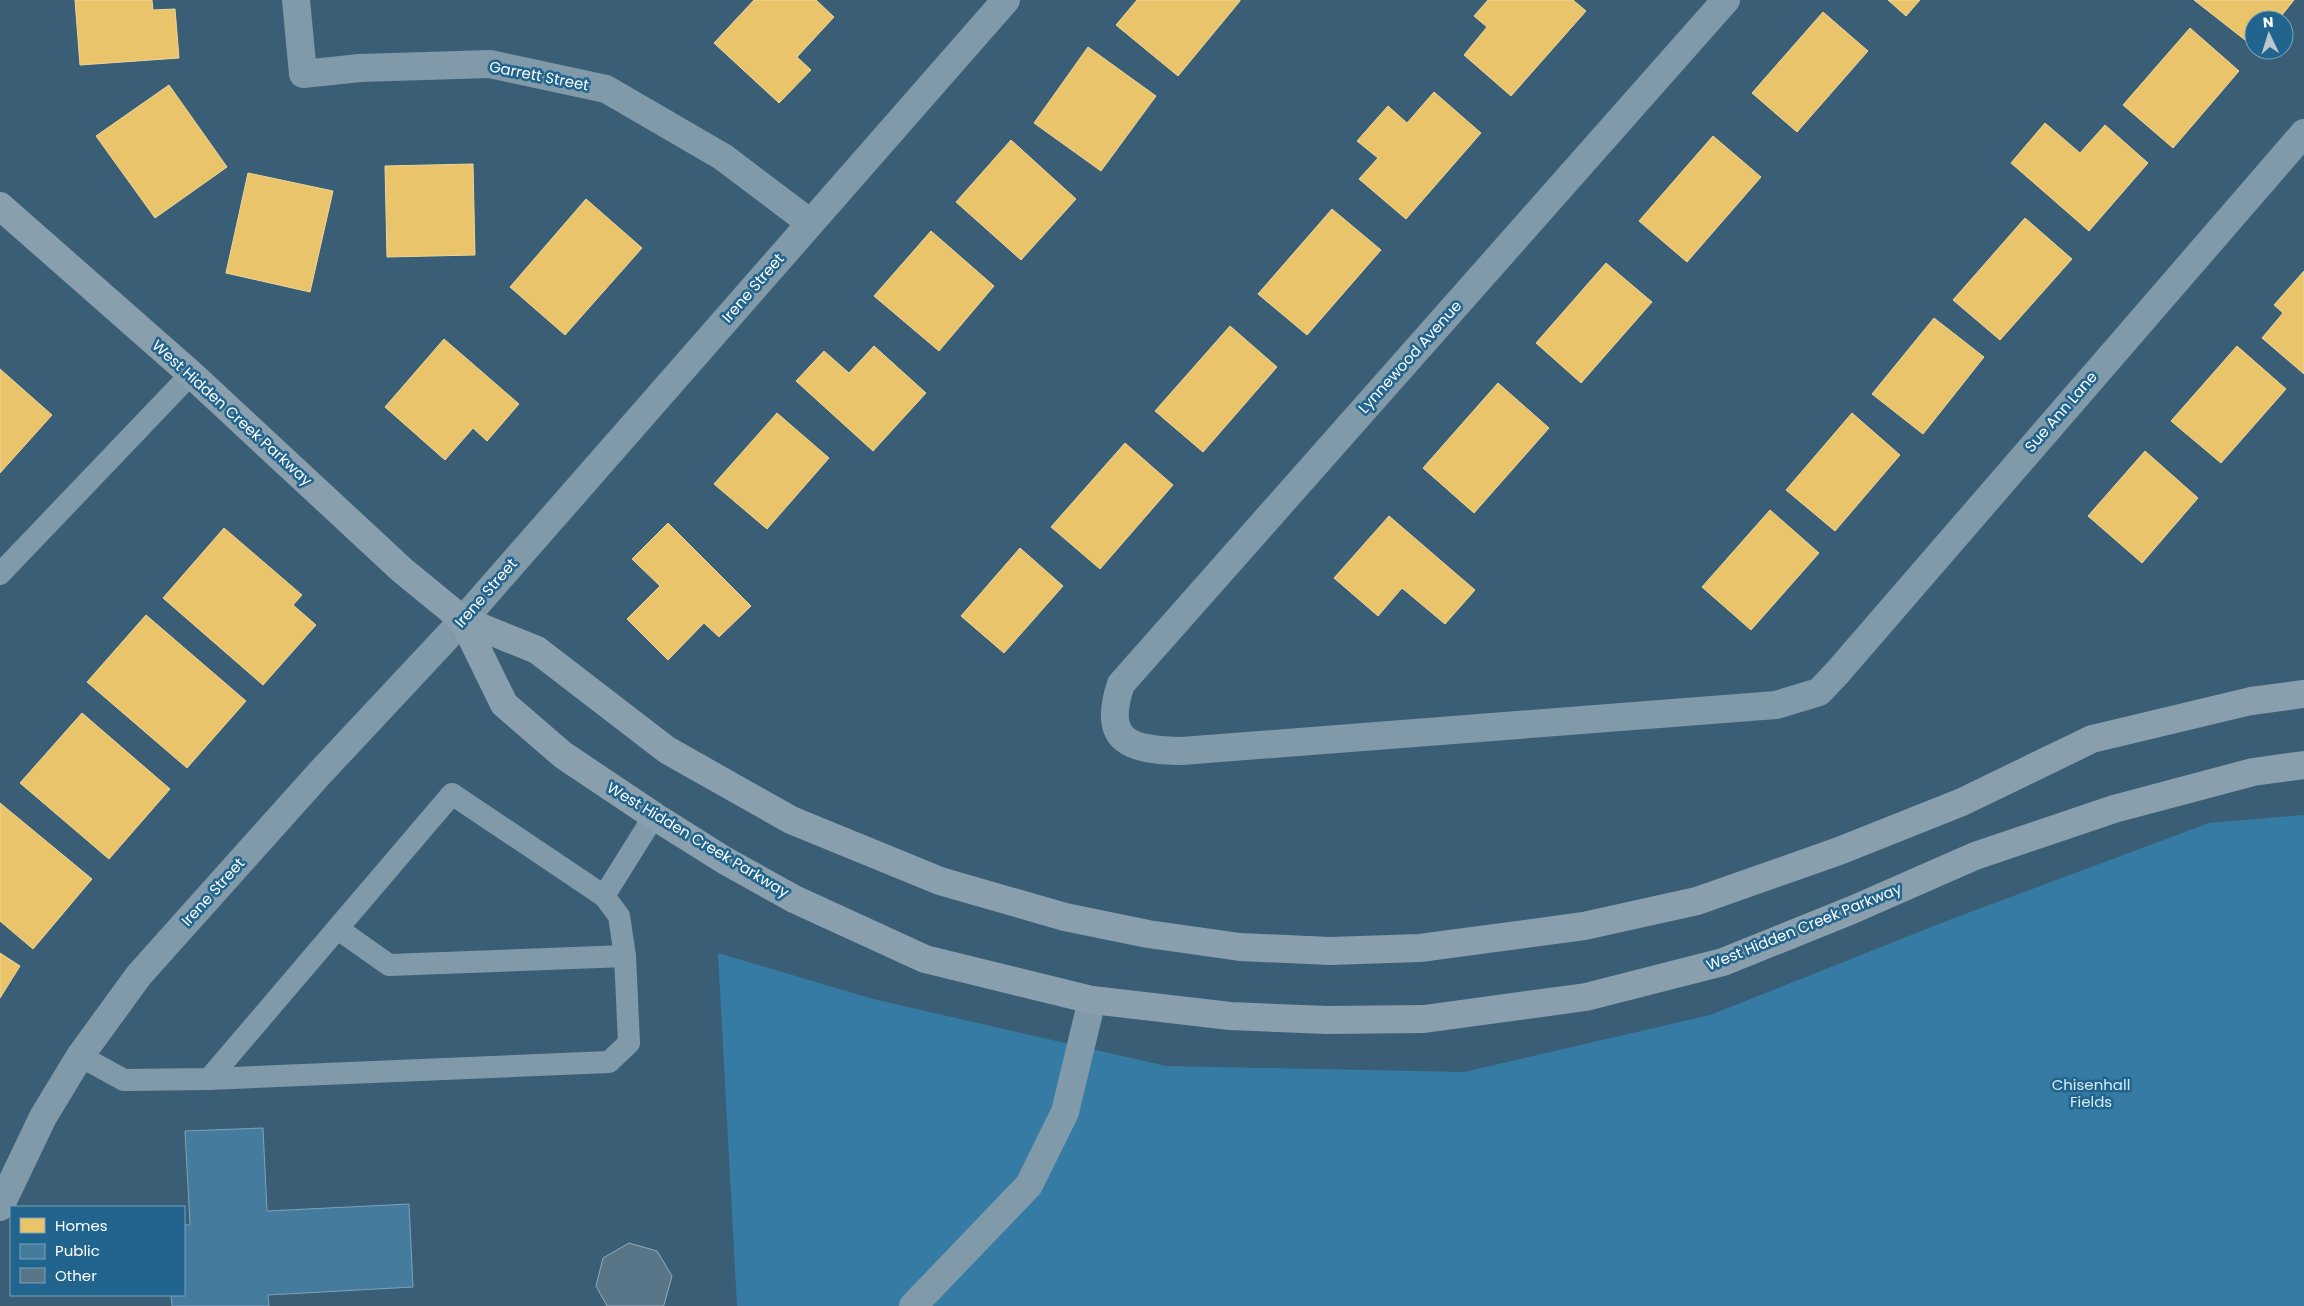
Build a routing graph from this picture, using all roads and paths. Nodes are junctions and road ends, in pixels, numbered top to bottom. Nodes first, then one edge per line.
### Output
1 (296, 0) edge
2 (1006, 0) edge
3 (1726, 0) edge
4 (2304, 133) edge
5 (0, 206) edge
6 (810, 222) junction
7 (191, 374) junction
8 (0, 574) edge
9 (463, 620) junction
10 (1819, 692) joint
11 (2304, 694) edge
12 (2304, 765) edge
13 (654, 816) junction
14 (604, 896) junction
15 (338, 929) junction
16 (625, 956) junction
17 (1092, 1000) junction
18 (80, 1056) junction
19 (209, 1079) junction
20 (0, 1208) edge
21 (913, 1306) edge

1 - 6 street, Garrett Street
2 - 6 street, Irene Street
3 - 10 street, Lynnewood Avenue
4 - 10 street, Sue Ann Lane
5 - 7 main road, West Hidden Creek Parkway
6 - 9 street, Irene Street
7 - 8 lane
7 - 9 main road, West Hidden Creek Parkway
9 - 11 main road, West Hidden Creek Parkway
9 - 13 main road, West Hidden Creek Parkway
9 - 18 street, Irene Street
12 - 17 main road, West Hidden Creek Parkway
13 - 14 lane
13 - 17 main road, West Hidden Creek Parkway
14 - 15 lane
14 - 16 lane
15 - 16 lane
15 - 19 lane
16 - 19 lane
17 - 21 street
18 - 19 lane
18 - 20 street, Irene Street

